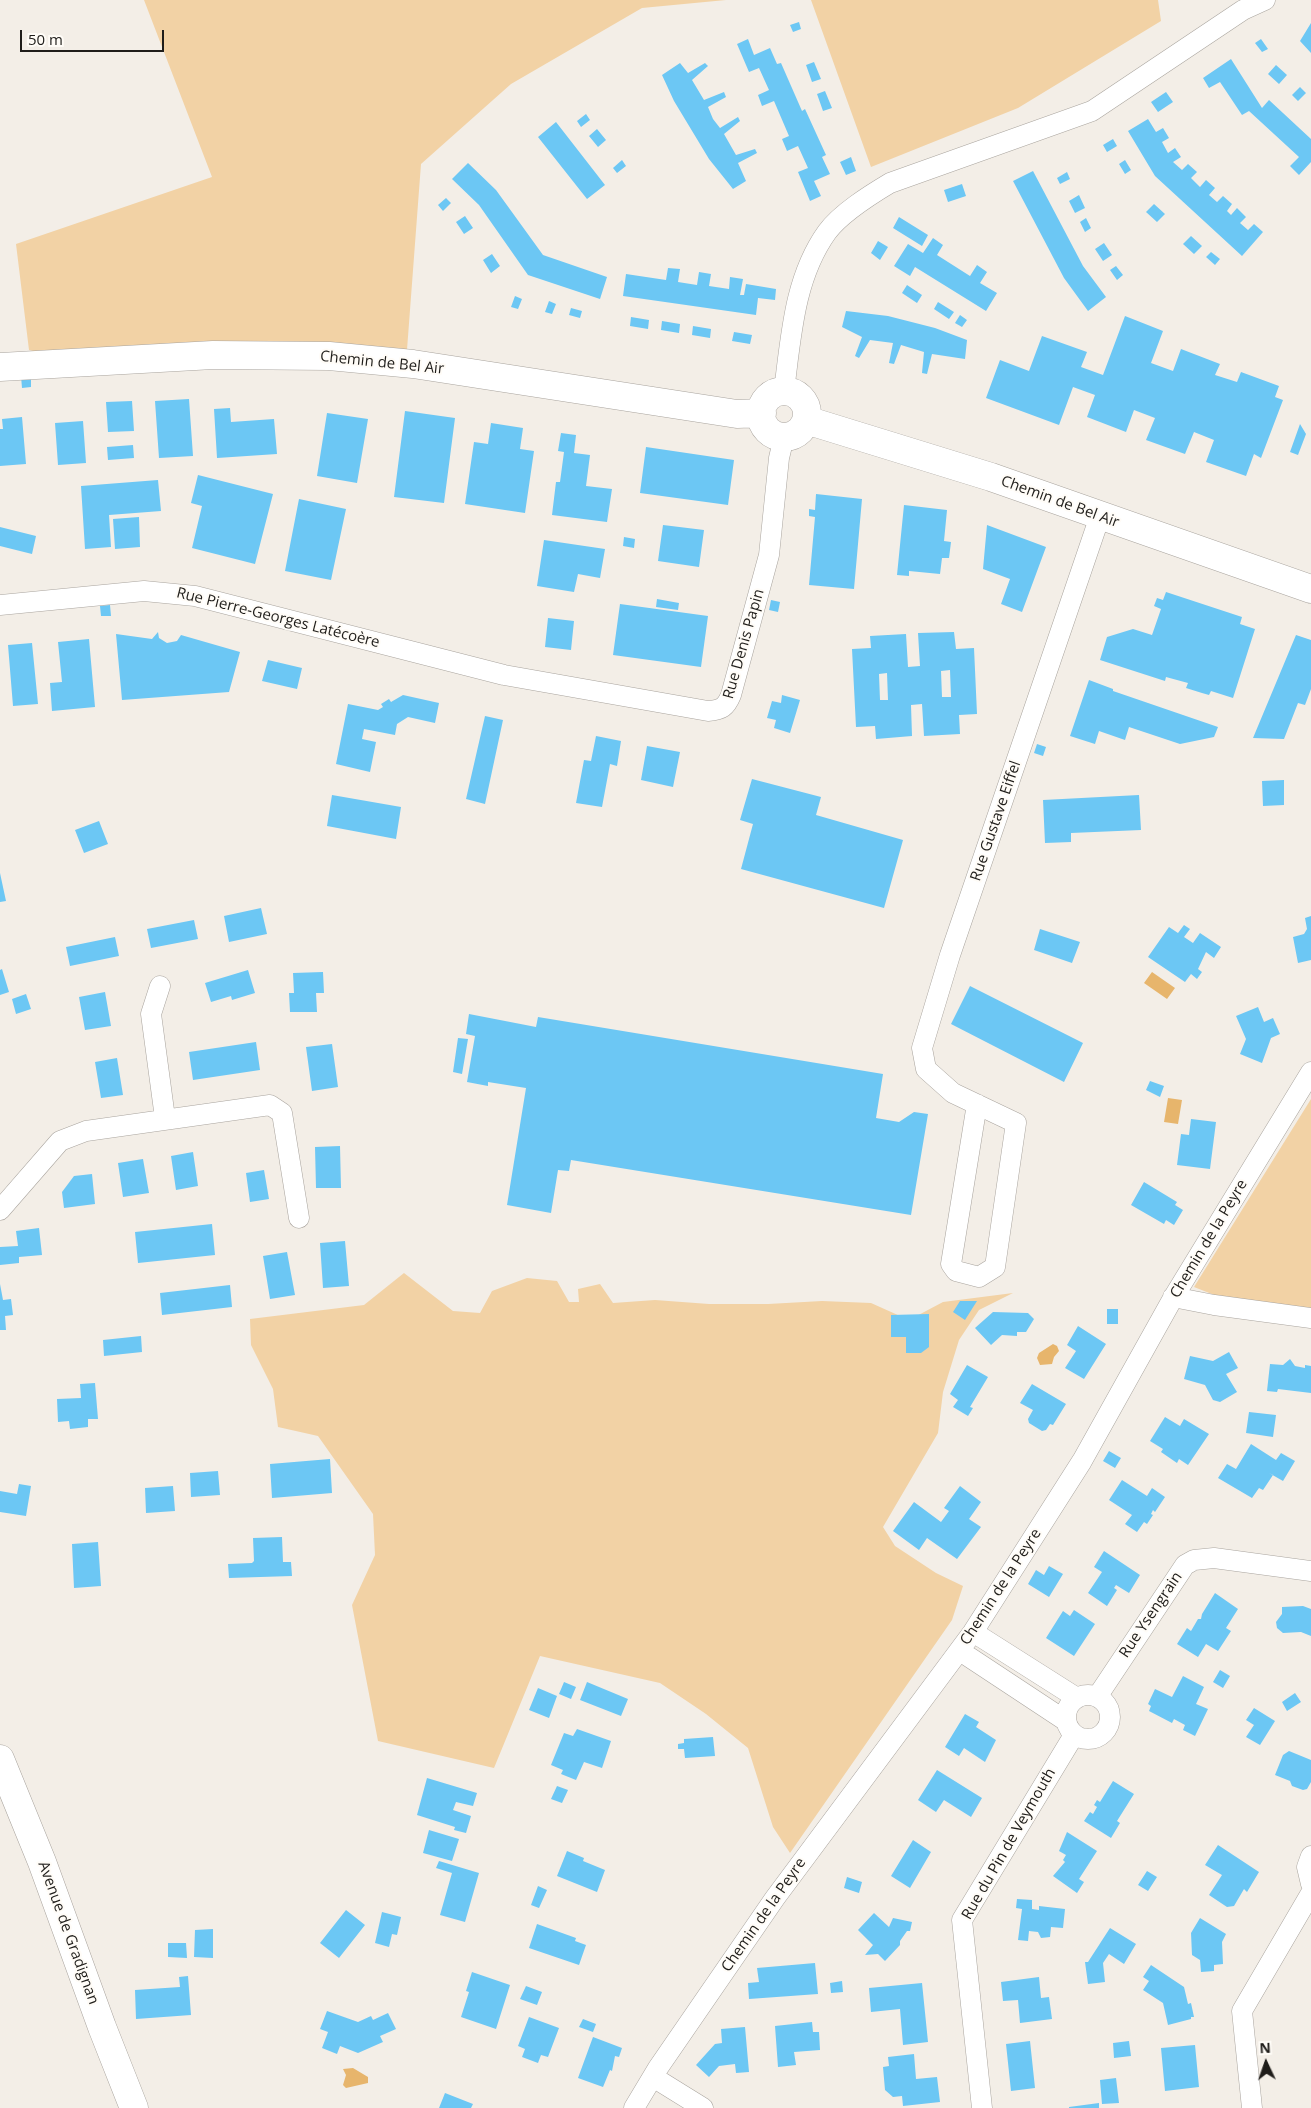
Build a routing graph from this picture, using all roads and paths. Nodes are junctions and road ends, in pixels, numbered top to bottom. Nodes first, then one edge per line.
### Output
1 (1265, 0) edge
2 (0, 367) edge
3 (784, 391) junction
4 (762, 413) junction
5 (806, 420) junction
6 (784, 437) junction
7 (1100, 516) junction
8 (1311, 589) edge
9 (0, 605) edge
10 (464, 665) joint
11 (160, 986) dead end
12 (1311, 1072) edge
13 (977, 1104) junction
14 (165, 1118) junction
15 (0, 1210) edge
16 (299, 1218) dead end
17 (1173, 1297) junction
18 (1311, 1318) edge
19 (1311, 1571) edge
20 (973, 1632) junction
21 (960, 1650) junction
22 (1087, 1698) junction
23 (1070, 1728) junction
24 (0, 1759) edge
25 (1311, 1856) edge
26 (1311, 1884) edge
27 (1311, 1893) edge
28 (653, 2077) junction
29 (134, 2108) edge
30 (634, 2108) edge
31 (702, 2108) edge
32 (982, 2108) edge
33 (1252, 2108) edge

1 - 3 street
2 - 4 street, Chemin de Bel Air
3 - 4 street
3 - 5 street
4 - 6 street
5 - 6 street
5 - 7 street, Chemin de Bel Air
6 - 10 street, Rue Denis Papin
7 - 8 street, Chemin de Bel Air
7 - 13 street, Rue Gustave Eiffel
9 - 10 street, Rue Pierre-Georges Latécoère
11 - 14 street
12 - 17 street, Chemin de la Peyre
13 - 13 street, Rue Gustave Eiffel
14 - 15 street
14 - 16 street
17 - 18 street
17 - 20 street, Chemin de la Peyre
19 - 22 street, Rue Ysengrain
20 - 21 street, Chemin de la Peyre
20 - 22 street
21 - 23 street
21 - 28 street, Chemin de la Peyre
22 - 23 street
22 - 23 street
23 - 32 street, Rue du Pin de Veymouth
24 - 29 street, Avenue de Gradignan
25 - 26 street
27 - 33 street
28 - 30 street, Chemin de la Peyre
28 - 31 street

